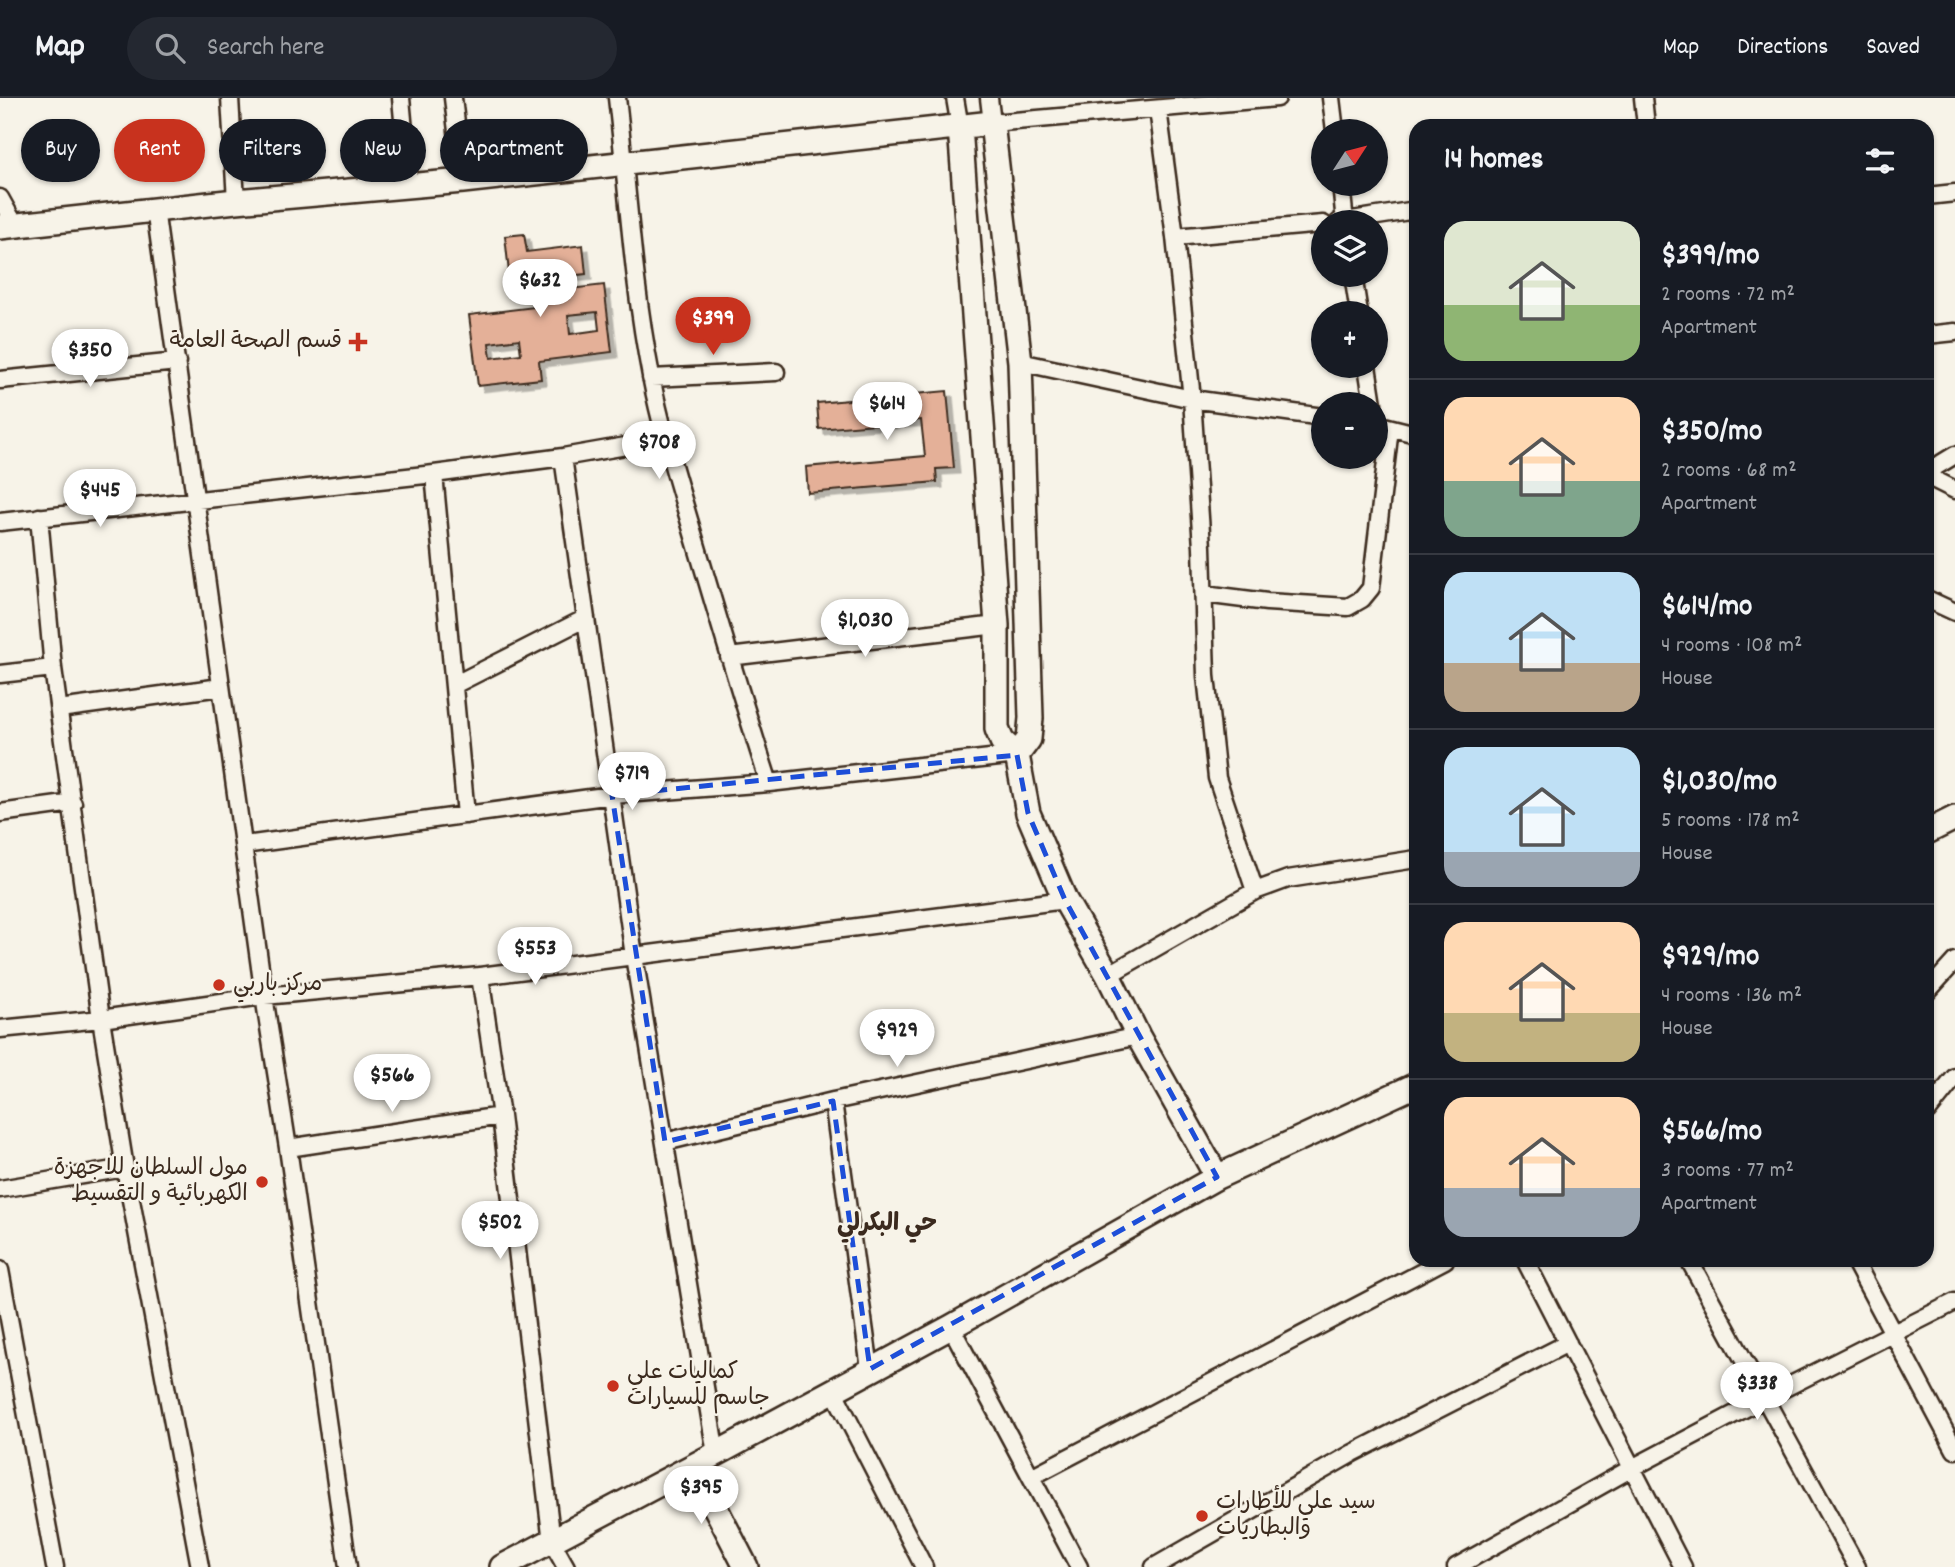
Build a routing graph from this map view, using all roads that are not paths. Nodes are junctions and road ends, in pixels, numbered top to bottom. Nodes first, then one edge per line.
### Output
1 (230, 98) edge
2 (401, 98) edge
3 (453, 98) edge
4 (617, 98) edge
5 (955, 98) edge
6 (989, 98) edge
7 (1277, 98) edge
8 (1331, 98) edge
9 (1643, 98) edge
10 (1252, 100) edge
11 (1135, 104) edge
12 (1158, 109) junction
13 (456, 119) edge
14 (1334, 119) edge
15 (1645, 119) edge
16 (992, 123) junction
17 (960, 127) junction
18 (625, 163) junction
19 (588, 167) edge
20 (442, 182) edge
21 (410, 185) junction
22 (1955, 193) edge
23 (1934, 195) edge
24 (0, 198) edge
25 (236, 201) junction
26 (155, 209) junction
27 (1409, 210) edge
28 (1388, 214) edge
29 (1311, 225) edge
30 (7, 226) edge
31 (1175, 237) junction
32 (1955, 332) edge
33 (1934, 334) edge
34 (177, 362) junction
35 (1020, 362) junction
36 (776, 372) dead end
37 (651, 378) junction
38 (0, 380) edge
39 (1192, 399) junction
40 (1311, 415) edge
41 (1388, 426) edge
42 (1409, 432) edge
43 (666, 439) junction
44 (1955, 455) edge
45 (563, 457) junction
46 (1377, 469) edge
47 (1934, 469) edge
48 (434, 474) junction
49 (1934, 478) edge
50 (1955, 490) edge
51 (196, 501) junction
52 (39, 517) junction
53 (0, 522) edge
54 (1203, 594) junction
55 (1934, 602) edge
56 (1955, 612) edge
57 (586, 618) junction
58 (997, 625) junction
59 (729, 657) junction
60 (52, 668) junction
61 (0, 674) edge
62 (454, 685) junction
63 (221, 687) junction
64 (59, 709) junction
65 (1017, 755) junction
66 (769, 783) junction
67 (612, 795) junction
68 (73, 803) junction
69 (0, 813) edge
70 (467, 815) junction
71 (1955, 818) edge
72 (1934, 828) edge
73 (244, 845) junction
74 (1409, 860) edge
75 (1255, 891) junction
76 (1065, 900) junction
77 (634, 956) junction
78 (1955, 961) edge
79 (1108, 975) junction
80 (480, 976) junction
81 (1934, 984) edge
82 (264, 996) junction
83 (101, 1019) junction
84 (0, 1029) edge
85 (1138, 1036) junction
86 (1955, 1077) edge
87 (1409, 1088) edge
88 (833, 1101) junction
89 (1934, 1103) edge
90 (501, 1116) junction
91 (665, 1142) junction
92 (288, 1148) junction
93 (125, 1168) junction
94 (1217, 1177) junction
95 (0, 1189) edge
96 (1432, 1267) edge
97 (1529, 1267) edge
98 (1693, 1267) edge
99 (1858, 1267) edge
100 (0, 1270) edge
101 (1955, 1301) edge
102 (951, 1327) junction
103 (1893, 1333) junction
104 (1567, 1343) junction
105 (870, 1369) junction
106 (833, 1390) junction
107 (1765, 1398) junction
108 (1955, 1450) edge
109 (716, 1454) junction
110 (694, 1466) junction
111 (1632, 1468) junction
112 (1031, 1477) junction
113 (552, 1542) junction
114 (55, 1567) edge
115 (200, 1567) edge
116 (348, 1567) edge
117 (502, 1567) edge
118 (566, 1567) edge
119 (746, 1567) edge
120 (924, 1567) edge
121 (1079, 1567) edge
122 (1154, 1567) edge
123 (1456, 1567) edge
124 (1683, 1567) edge
125 (1857, 1567) edge

1 - 25 street
2 - 21 street
3 - 13 street
4 - 18 street
5 - 17 street
6 - 16 street
7 - 10 street
8 - 14 street
9 - 15 street
10 - 12 street
11 - 12 street
11 - 16 street
12 - 31 street
16 - 17 street
16 - 35 street
17 - 18 street
17 - 58 street
18 - 19 street
18 - 37 street
20 - 21 street
21 - 25 street
22 - 23 street
24 - 30 street
25 - 26 street
26 - 30 street
26 - 34 street
27 - 28 street
29 - 31 street
31 - 39 street
32 - 33 street
34 - 38 street
34 - 51 street
35 - 39 street
35 - 65 street
36 - 37 street
37 - 43 street
39 - 40 street
39 - 54 street
41 - 42 street
43 - 45 street
43 - 59 street
44 - 47 street
45 - 48 street
45 - 57 street
46 - 54 street
48 - 51 street
48 - 62 street
49 - 50 street
51 - 52 street
51 - 63 street
52 - 53 street
52 - 60 street
54 - 75 street
55 - 56 street
57 - 62 street
57 - 67 street
58 - 59 street
58 - 65 street
59 - 66 street
60 - 61 street
60 - 64 street
62 - 70 street
63 - 64 street
63 - 73 street
64 - 68 street
65 - 66 street
65 - 76 street
66 - 67 street
67 - 70 street
67 - 77 street
68 - 69 street
68 - 83 street
70 - 73 street
71 - 72 street
73 - 82 street
74 - 75 street
75 - 79 street
76 - 77 street
76 - 79 street
77 - 80 street
77 - 91 street
78 - 81 street
79 - 85 street
80 - 82 street
80 - 90 street
82 - 83 street
82 - 92 street
83 - 84 street
83 - 93 street
85 - 88 street
85 - 94 street
86 - 89 street
87 - 94 street
88 - 91 street
88 - 105 street
90 - 92 street
90 - 113 street
91 - 109 street
92 - 116 street
93 - 95 street
93 - 115 street
94 - 102 street
96 - 112 street
97 - 104 street
98 - 107 street
99 - 103 street
100 - 114 street
101 - 103 street
102 - 105 street
102 - 112 street
103 - 107 street
103 - 108 street
104 - 111 street
104 - 122 street
105 - 106 street
106 - 109 street
106 - 120 street
107 - 111 street
107 - 125 street
109 - 110 street
110 - 113 street
110 - 119 street
111 - 123 street
111 - 124 street
112 - 121 street
113 - 117 street
113 - 118 street

